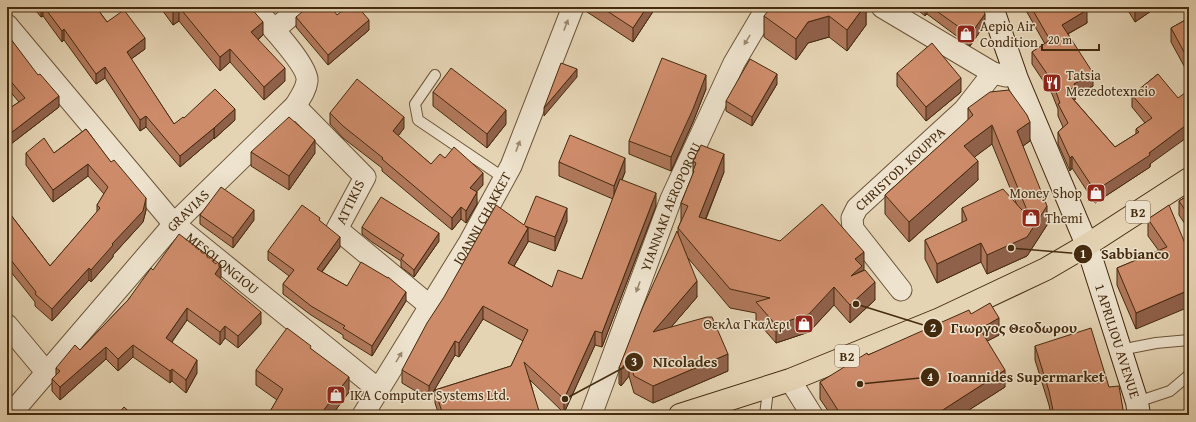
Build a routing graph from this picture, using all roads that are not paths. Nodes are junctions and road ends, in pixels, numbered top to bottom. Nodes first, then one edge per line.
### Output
1 (254, 7) edge
2 (301, 7) edge
3 (573, 7) edge
4 (767, 7) edge
5 (882, 7) edge
6 (992, 7) edge
7 (7, 26) edge
8 (274, 30) junction
9 (993, 73) junction
10 (435, 76) dead end
11 (1017, 79) junction
12 (295, 106) junction
13 (504, 178) junction
14 (1189, 179) edge
15 (174, 224) junction
16 (1087, 245) junction
17 (901, 290) dead end
18 (430, 306) junction
19 (7, 326) edge
20 (1189, 340) edge
21 (1120, 350) junction
22 (47, 373) junction
23 (1189, 375) edge
24 (790, 380) junction
25 (379, 390) junction
26 (768, 390) dead end
27 (1138, 408) edge
28 (10, 415) edge
29 (363, 415) edge
30 (591, 415) edge
31 (680, 415) edge
32 (765, 415) edge
33 (812, 415) edge

1 - 8 street, GRAVIAS
2 - 8 street
13 -> 3 street, IOANNI CHAKKET
4 -> 30 street, YIANNAKI AEROPOROU
5 - 9 street
6 - 11 main road, 1 APRILIOU AVENUE
7 - 15 street, MESOLONGIOU
8 - 12 street, GRAVIAS
9 - 11 street
9 - 17 street, CHRISTOD. KOUPPA
10 - 13 lane
11 - 16 main road, 1 APRILIOU AVENUE
12 - 15 street, GRAVIAS
12 - 18 street, ATTIKIS
13 - 18 street, IOANNI CHAKKET
14 - 16 main road, B2
15 - 22 street, GRAVIAS
15 - 25 street, MESOLONGIOU
16 - 21 main road, 1 APRILIOU AVENUE
16 - 24 main road, B2
25 -> 18 street, IOANNI CHAKKET
19 - 22 street
20 - 21 lane
21 - 27 main road, 1 APRILIOU AVENUE
22 - 28 street, GRAVIAS
23 - 27 lane
24 - 31 main road, B2
24 - 33 street
25 - 29 street, IOANNI CHAKKET
26 - 32 lane

